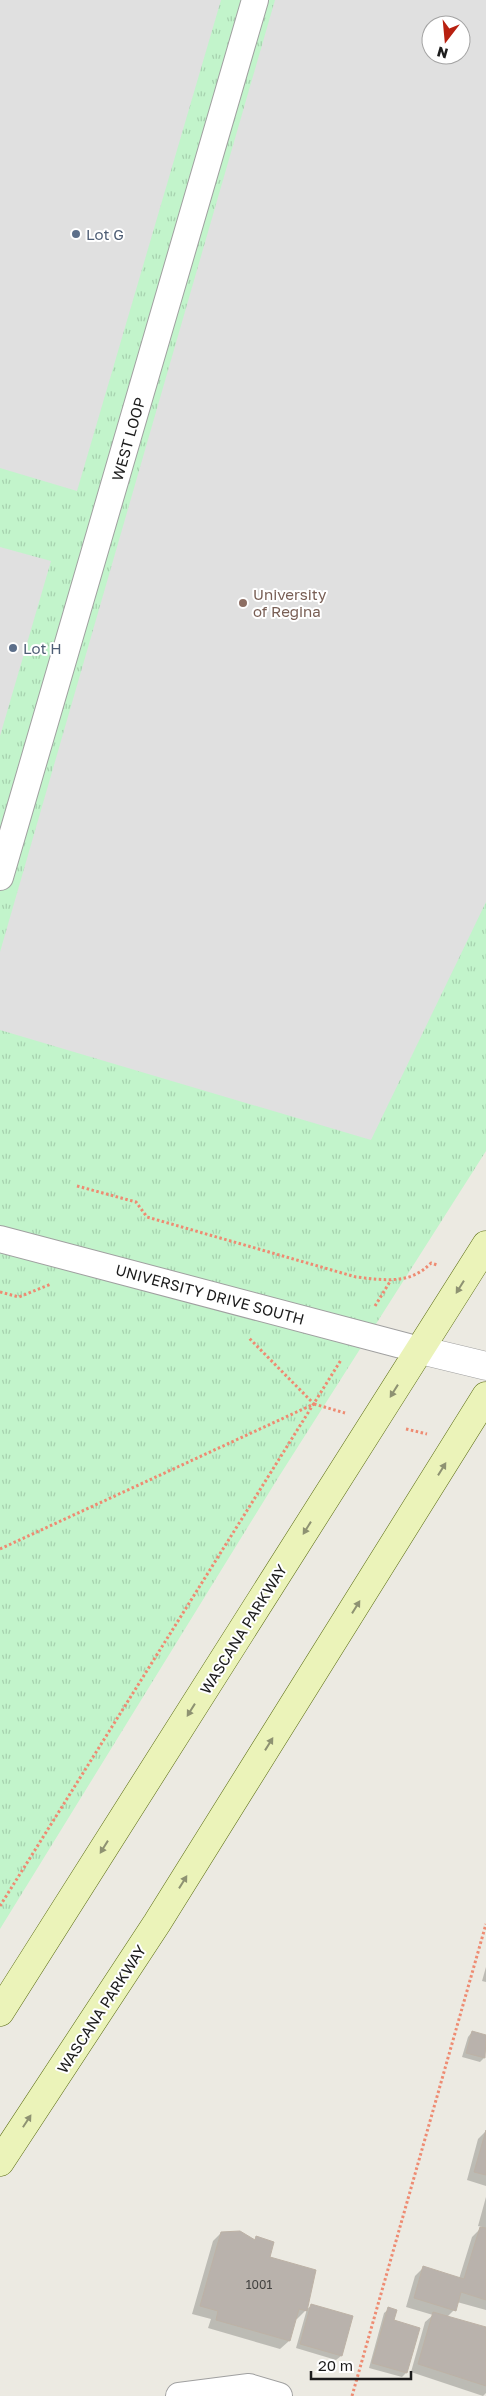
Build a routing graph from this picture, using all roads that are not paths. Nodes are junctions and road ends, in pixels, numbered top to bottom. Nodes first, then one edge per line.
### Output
1 (255, 0) edge
2 (0, 877) edge
3 (0, 1239) edge
4 (486, 1246) edge
5 (420, 1350) junction
6 (486, 1366) edge
7 (486, 1396) edge
8 (0, 2012) edge
9 (0, 2162) edge
10 (179, 2396) edge
11 (279, 2396) edge

1 - 2 street, WEST LOOP
3 - 5 street, UNIVERSITY DRIVE SOUTH
4 -> 5 main road, WASCANA PARKWAY
5 - 6 street
5 -> 8 main road, WASCANA PARKWAY
9 -> 7 main road, WASCANA PARKWAY
10 - 11 street

